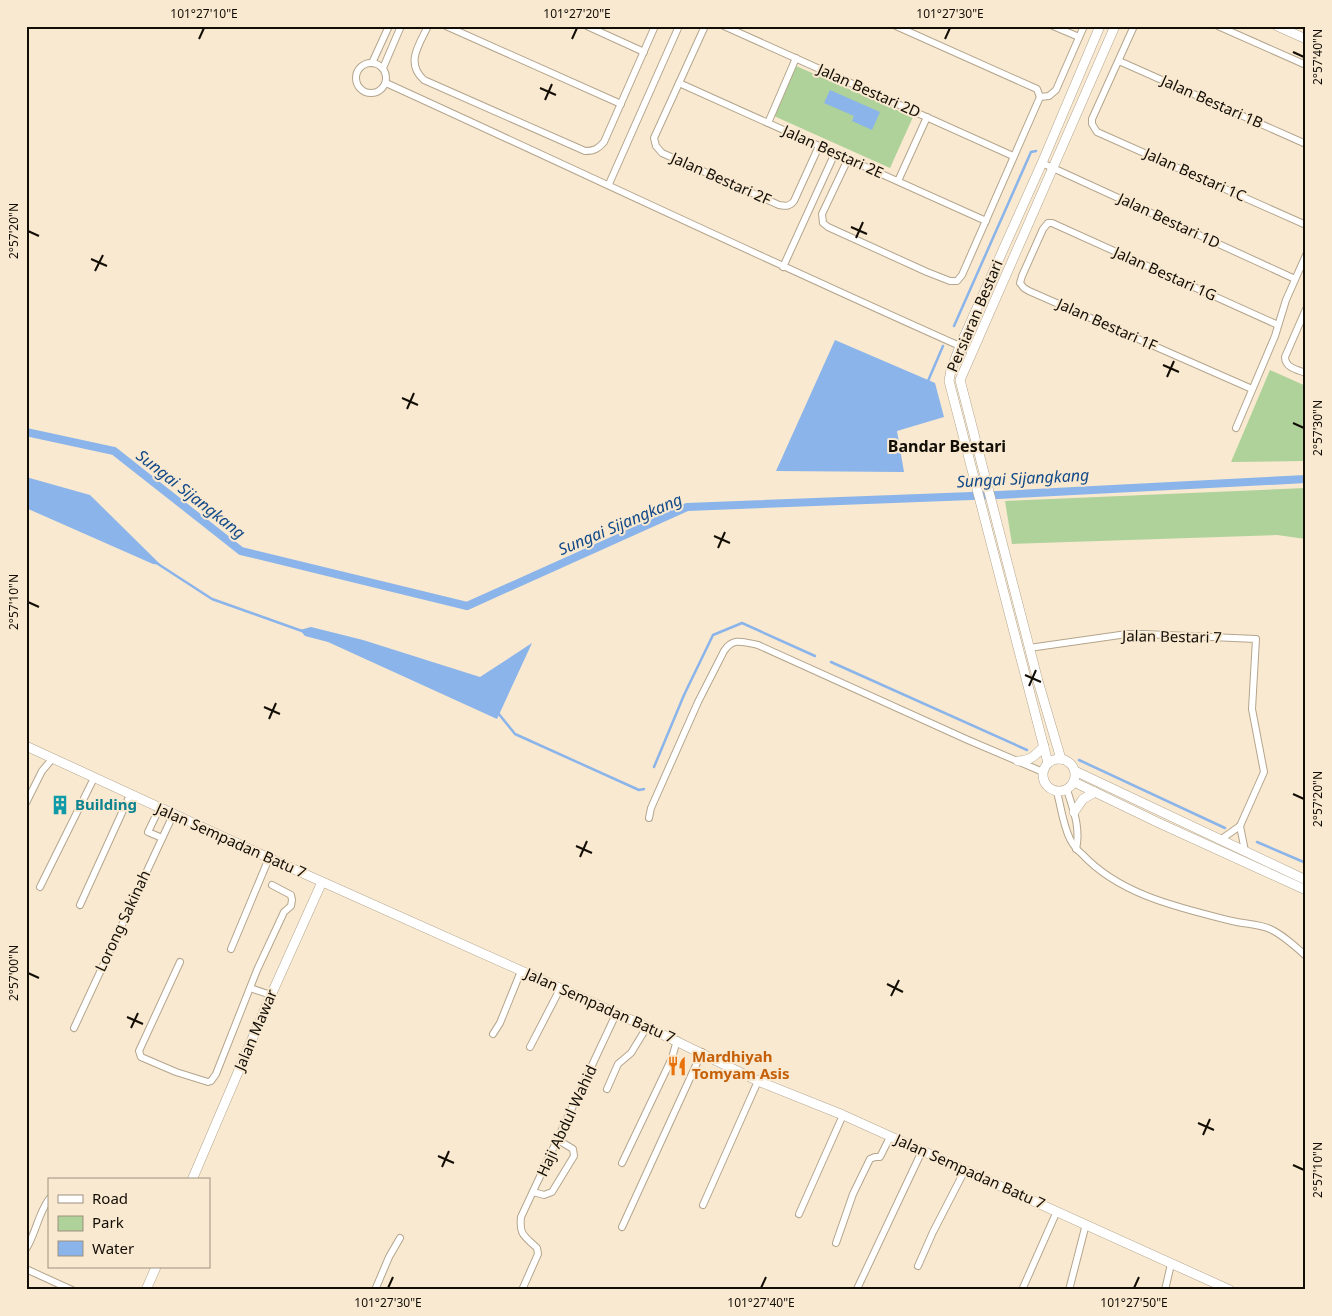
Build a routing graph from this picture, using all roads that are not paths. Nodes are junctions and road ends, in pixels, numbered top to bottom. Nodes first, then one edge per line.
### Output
1 (389, 26) edge
2 (401, 26) edge
3 (428, 26) edge
4 (446, 26) edge
5 (587, 26) edge
6 (655, 26) edge
7 (679, 26) edge
8 (705, 26) edge
9 (724, 26) edge
10 (896, 26) edge
11 (1054, 26) edge
12 (1084, 26) edge
13 (1100, 26) edge
14 (1115, 26) edge
15 (1134, 26) edge
16 (1218, 26) edge
17 (1277, 26) edge
18 (1079, 38) junction
19 (1306, 39) edge
20 (644, 52) junction
21 (796, 58) junction
22 (1119, 60) junction
23 (372, 63) junction
24 (1306, 65) edge
25 (383, 68) junction
26 (386, 82) junction
27 (680, 83) junction
28 (1040, 96) junction
29 (621, 104) junction
30 (927, 117) junction
31 (768, 123) junction
32 (1306, 144) edge
33 (819, 146) junction
34 (835, 153) junction
35 (1014, 156) junction
36 (848, 159) junction
37 (1042, 163) junction
38 (1053, 168) junction
39 (898, 181) junction
40 (610, 184) junction
41 (986, 220) junction
42 (1052, 223) joint
43 (1306, 225) edge
44 (1306, 255) edge
45 (784, 267) junction
46 (1296, 279) junction
47 (1305, 310) edge
48 (1278, 325) junction
49 (960, 346) junction
50 (971, 351) junction
51 (1306, 373) edge
52 (1252, 388) junction
53 (1236, 428) dead end
54 (1029, 648) junction
55 (26, 746) edge
56 (1044, 746) junction
57 (53, 758) junction
58 (1061, 759) junction
59 (1018, 761) junction
60 (1048, 763) junction
61 (1074, 771) junction
62 (1043, 772) junction
63 (94, 778) junction
64 (1074, 782) junction
65 (1067, 790) junction
66 (1057, 792) junction
67 (1095, 792) junction
68 (130, 795) junction
69 (26, 803) edge
70 (160, 809) junction
71 (1074, 812) junction
72 (173, 814) junction
73 (649, 818) dead end
74 (1240, 826) junction
75 (162, 838) junction
76 (1220, 840) junction
77 (1076, 848) junction
78 (1245, 851) junction
79 (269, 858) junction
80 (1306, 880) edge
81 (322, 882) junction
82 (272, 885) dead end
83 (40, 886) dead end
84 (1306, 890) edge
85 (80, 905) dead end
86 (231, 949) dead end
87 (1306, 956) edge
88 (180, 962) dead end
89 (521, 971) junction
90 (250, 988) junction
91 (560, 988) junction
92 (271, 995) junction
93 (616, 1014) junction
94 (647, 1026) junction
95 (74, 1028) dead end
96 (493, 1034) dead end
97 (677, 1040) junction
98 (530, 1047) dead end
99 (702, 1052) junction
100 (758, 1082) junction
101 (607, 1089) dead end
102 (843, 1116) junction
103 (890, 1137) junction
104 (558, 1140) junction
105 (922, 1151) junction
106 (622, 1163) dead end
107 (965, 1170) junction
108 (193, 1178) edge
109 (533, 1192) junction
110 (48, 1200) edge
111 (702, 1205) dead end
112 (1057, 1211) junction
113 (798, 1214) dead end
114 (1086, 1224) junction
115 (622, 1227) dead end
116 (400, 1238) dead end
117 (836, 1243) dead end
118 (26, 1249) edge
119 (1172, 1264) junction
120 (918, 1266) dead end
121 (156, 1268) edge
122 (26, 1269) edge
123 (58, 1287) edge
124 (857, 1289) edge
125 (72, 1290) edge
126 (146, 1290) edge
127 (375, 1290) edge
128 (522, 1290) edge
129 (1022, 1290) edge
130 (1069, 1290) edge
131 (1165, 1290) edge
132 (1230, 1290) edge

1 - 23 street
2 - 25 street
3 - 29 street
4 - 29 street
5 - 20 street
6 - 20 street
7 - 40 street
8 - 27 street
9 - 21 street, Jalan Bestari 2D
10 - 28 street
11 - 18 street
12 - 18 street
13 - 37 street, Persiaran Bestari
14 - 38 street, Persiaran Bestari
15 - 22 street
16 - 24 street
17 - 19 street
18 - 28 street
20 - 29 street
21 - 30 street, Jalan Bestari 2D
21 - 31 street
22 - 32 street, Jalan Bestari 1B
22 - 43 street, Jalan Bestari 1C
23 - 25 street
23 - 26 street
25 - 26 street
26 - 40 street
27 - 31 street, Jalan Bestari 2E
27 - 33 street, Jalan Bestari 2F
28 - 35 street
30 - 35 street, Jalan Bestari 2D
30 - 39 street
31 - 33 street, Jalan Bestari 2E
33 - 34 street, Jalan Bestari 2E
34 - 36 street, Jalan Bestari 2E
34 - 45 street
35 - 41 street
36 - 39 street, Jalan Bestari 2E
36 - 41 street
37 - 38 street, Jalan Bestari 1D
37 - 49 street, Persiaran Bestari
38 - 46 street, Jalan Bestari 1D
38 - 50 street, Persiaran Bestari
39 - 41 street, Jalan Bestari 2E
40 - 45 street
42 - 48 street, Jalan Bestari 1G
42 - 52 street, Jalan Bestari 1F
44 - 46 street
45 - 49 street
46 - 48 street
47 - 51 street
48 - 52 street
49 - 50 street
49 - 56 street, Persiaran Bestari
50 - 54 street, Persiaran Bestari
52 - 53 street
54 - 58 street, Persiaran Bestari
54 - 74 street, Jalan Bestari 7
55 - 57 street, Jalan Sempadan Batu 7
56 - 59 street
56 - 60 street, Persiaran Bestari
57 - 63 street, Jalan Sempadan Batu 7
57 - 69 street
58 - 60 street
58 - 61 street
59 - 62 street
59 - 73 street
60 - 62 street
61 - 64 street
61 - 76 street
62 - 66 street
63 - 68 street, Jalan Sempadan Batu 7
63 - 83 street
64 - 65 street
64 - 67 street
65 - 66 street
65 - 71 street
66 - 77 street
67 - 71 street
67 - 84 street
68 - 70 street, Jalan Sempadan Batu 7
68 - 85 street
70 - 72 street, Jalan Sempadan Batu 7
70 - 75 street
71 - 77 street
72 - 75 street, Lorong Sakinah
72 - 79 street, Jalan Sempadan Batu 7
74 - 76 street
74 - 78 street
75 - 95 street, Lorong Sakinah
76 - 78 street
77 - 87 street
78 - 80 street
79 - 81 street, Jalan Sempadan Batu 7
79 - 86 street
81 - 89 street, Jalan Sempadan Batu 7
81 - 92 street, Jalan Mawar
82 - 90 street
88 - 90 street
89 - 91 street, Jalan Sempadan Batu 7
89 - 96 street
90 - 92 street
91 - 93 street, Jalan Sempadan Batu 7
91 - 98 street
92 - 108 street, Jalan Mawar
93 - 94 street, Jalan Sempadan Batu 7
93 - 104 street, Haji Abdul Wahid
94 - 97 street, Jalan Sempadan Batu 7
94 - 101 street
97 - 99 street, Jalan Sempadan Batu 7
97 - 106 street
99 - 100 street, Jalan Sempadan Batu 7
99 - 115 street
100 - 102 street, Jalan Sempadan Batu 7
100 - 111 street
102 - 103 street, Jalan Sempadan Batu 7
102 - 113 street
103 - 105 street, Jalan Sempadan Batu 7
103 - 117 street
104 - 109 street, Haji Abdul Wahid
104 - 109 street
105 - 107 street, Jalan Sempadan Batu 7
105 - 124 street
107 - 112 street, Jalan Sempadan Batu 7
107 - 120 street
109 - 128 street, Haji Abdul Wahid
110 - 118 street
112 - 114 street, Jalan Sempadan Batu 7
112 - 129 street
114 - 119 street, Jalan Sempadan Batu 7
114 - 130 street
116 - 127 street
119 - 131 street
119 - 132 street, Jalan Sempadan Batu 7
121 - 126 street
122 - 123 street
123 - 125 street

